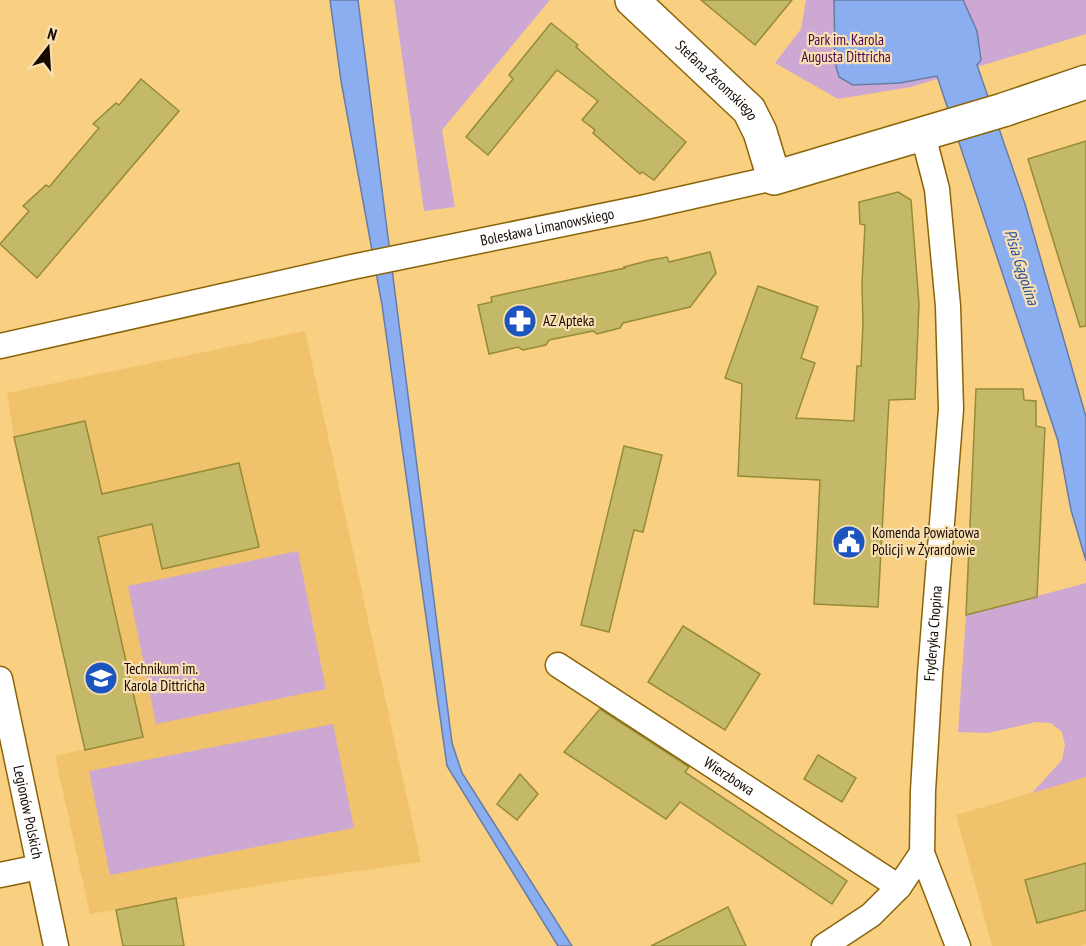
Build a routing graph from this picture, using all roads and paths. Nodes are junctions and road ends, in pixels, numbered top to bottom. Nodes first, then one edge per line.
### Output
1 (632, 0) edge
2 (1086, 82) edge
3 (931, 132) junction
4 (774, 178) junction
5 (0, 346) edge
6 (558, 664) dead end
7 (0, 680) edge
8 (922, 854) junction
9 (39, 867) junction
10 (0, 875) edge
11 (899, 886) junction
12 (56, 946) edge
13 (824, 946) edge
14 (958, 946) edge

1 - 4 street, Stefana Żeromskiego
2 - 3 street, Bolesława Limanowskiego
3 - 4 street, Bolesława Limanowskiego
3 - 8 street, Fryderyka Chopina
4 - 5 street, Bolesława Limanowskiego
6 - 11 street, Wierzbowa
7 - 9 street, Legionów Polskich
8 - 11 street
8 - 14 street
9 - 10 street
9 - 12 street, Legionów Polskich
11 - 13 street

